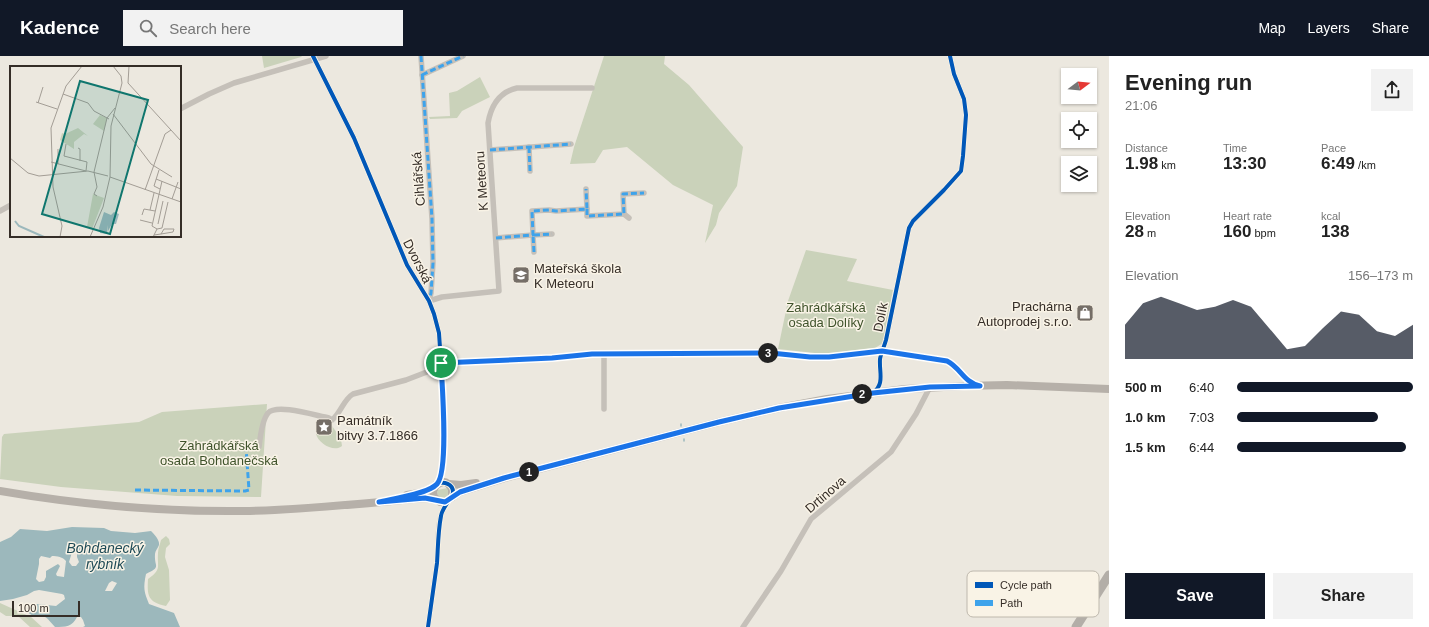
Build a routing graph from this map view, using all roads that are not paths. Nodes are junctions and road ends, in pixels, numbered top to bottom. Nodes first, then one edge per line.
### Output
1 (326, 56) edge
2 (420, 56) edge
3 (463, 56) edge
4 (950, 56) edge
5 (314, 58) edge
6 (422, 75) junction
7 (592, 88) dead end
8 (181, 108) edge
9 (571, 144) dead end
10 (529, 147) junction
11 (490, 150) junction
12 (530, 171) dead end
13 (586, 189) dead end
14 (644, 193) dead end
15 (10, 206) edge
16 (587, 209) junction
17 (0, 211) edge
18 (552, 234) dead end
19 (533, 235) junction
20 (496, 238) junction
21 (534, 252) dead end
22 (429, 301) junction
23 (882, 351) junction
24 (604, 353) junction
25 (441, 366) junction
26 (980, 386) junction
27 (930, 387) junction
28 (1108, 389) edge
29 (873, 393) junction
30 (604, 409) dead end
31 (259, 447) dead end
32 (443, 467) junction
33 (504, 478) junction
34 (448, 484) junction
35 (437, 485) junction
36 (0, 491) edge
37 (450, 499) junction
38 (436, 500) junction
39 (379, 502) junction
40 (440, 518) junction
41 (1109, 575) edge
42 (1099, 591) edge
43 (1082, 617) edge
44 (428, 627) edge
45 (743, 627) edge
46 (1076, 627) edge

1 - 5 street
2 - 6 street, Cihlářská
3 - 6 street
4 - 23 street, Dolík
5 - 8 street
5 - 22 street, Dvorská
6 - 22 street, Cihlářská
7 - 11 street, K Meteoru
9 - 10 street
10 - 11 street
10 - 12 street
11 - 20 street, K Meteoru
13 - 16 street
14 - 16 street
15 - 17 street
16 - 19 street
18 - 19 street
19 - 20 street
19 - 21 street
20 - 22 street, K Meteoru
22 - 25 street, Dvorská
23 - 24 street
23 - 26 street
23 - 29 street, Dolík
24 - 25 street
24 - 30 street
25 - 31 street
25 - 32 street, Dvorská
26 - 27 main road
26 - 28 main road
27 - 29 main road
27 - 45 street, Drtinova
29 - 33 main road
32 - 34 street, Dvorská
32 - 35 street, Dvorská
33 - 34 main road
33 - 37 main road
34 - 35 main road
34 - 37 main road, Dvorská
35 - 38 main road, Dvorská
35 - 39 main road
36 - 39 main road
37 - 38 main road
37 - 40 street, Dvorská
38 - 39 main road
38 - 40 street, Dvorská
40 - 44 street, Dvorská
41 - 42 main road
43 - 46 main road

